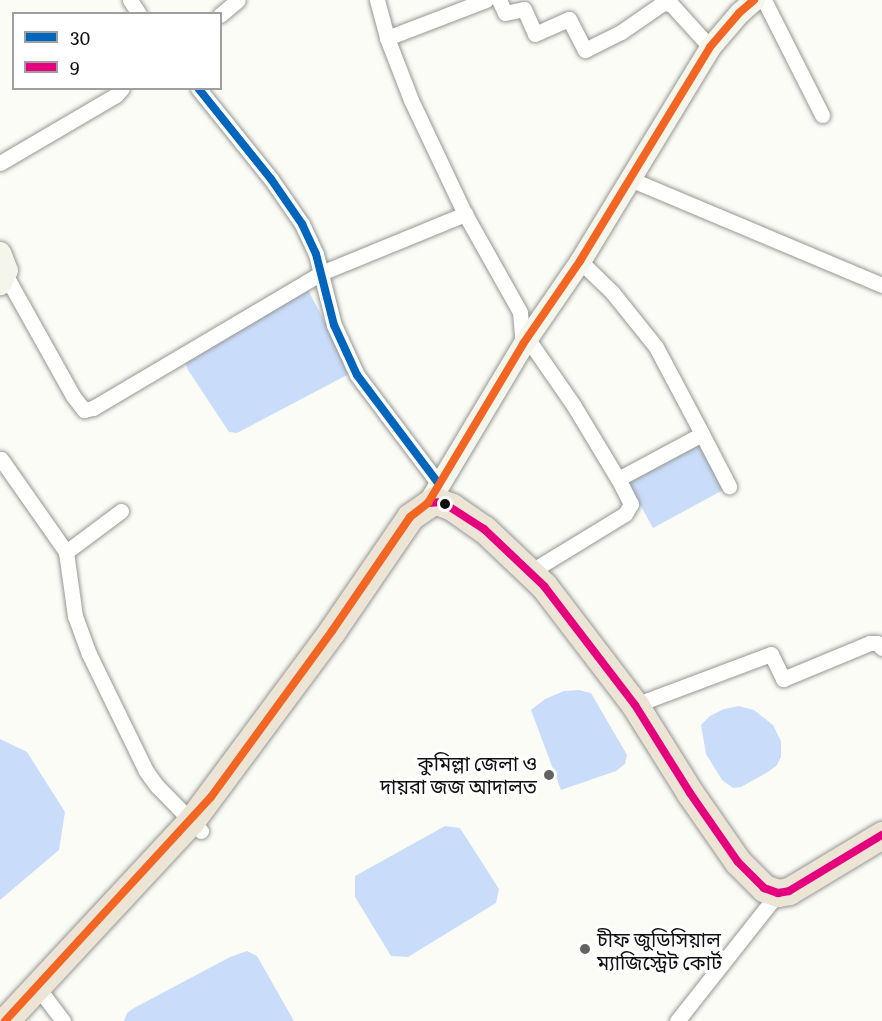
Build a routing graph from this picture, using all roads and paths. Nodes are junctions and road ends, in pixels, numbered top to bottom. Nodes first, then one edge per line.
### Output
1 (238, 0) edge
2 (377, 0) edge
3 (486, 0) edge
4 (499, 0) edge
5 (754, 0) edge
6 (764, 0) edge
7 (222, 13) edge
8 (387, 38) junction
9 (710, 47) junction
10 (120, 90) edge
11 (200, 90) edge
12 (822, 115) dead end
13 (0, 162) edge
14 (630, 179) junction
15 (465, 214) junction
16 (0, 252) edge
17 (580, 261) junction
18 (321, 273) junction
19 (3, 280) edge
20 (882, 285) edge
21 (546, 310) junction
22 (520, 312) junction
23 (525, 341) junction
24 (702, 434) junction
25 (1, 459) edge
26 (618, 479) junction
27 (729, 486) dead end
28 (433, 493) junction
29 (121, 512) dead end
30 (66, 552) junction
31 (530, 572) junction
32 (882, 648) edge
33 (635, 705) junction
34 (196, 826) junction
35 (882, 835) edge
36 (778, 893) junction
37 (45, 997) junction
38 (4, 1021) edge
39 (21, 1021) edge
40 (63, 1021) edge
41 (677, 1021) edge

1 - 7 street
2 - 8 street
3 - 8 street
4 - 9 street
5 - 9 street
6 - 12 street
8 - 15 street
9 - 14 street
10 - 13 street
11 - 18 street
14 - 17 street
14 - 20 street
15 - 18 street
15 - 22 street
16 - 19 street
17 - 21 street
17 - 24 street
18 - 19 street
18 - 28 street
21 - 22 street
21 - 23 street
22 - 23 street
23 - 26 street
23 - 28 street
24 - 26 street
24 - 27 street
25 - 30 street
26 - 31 street
28 - 31 highway
28 - 34 highway
29 - 30 street
30 - 34 street
31 - 33 highway
32 - 33 street
33 - 36 highway
34 - 37 highway
34 - 38 highway
35 - 36 highway
36 - 41 street
37 - 39 highway
37 - 40 street

